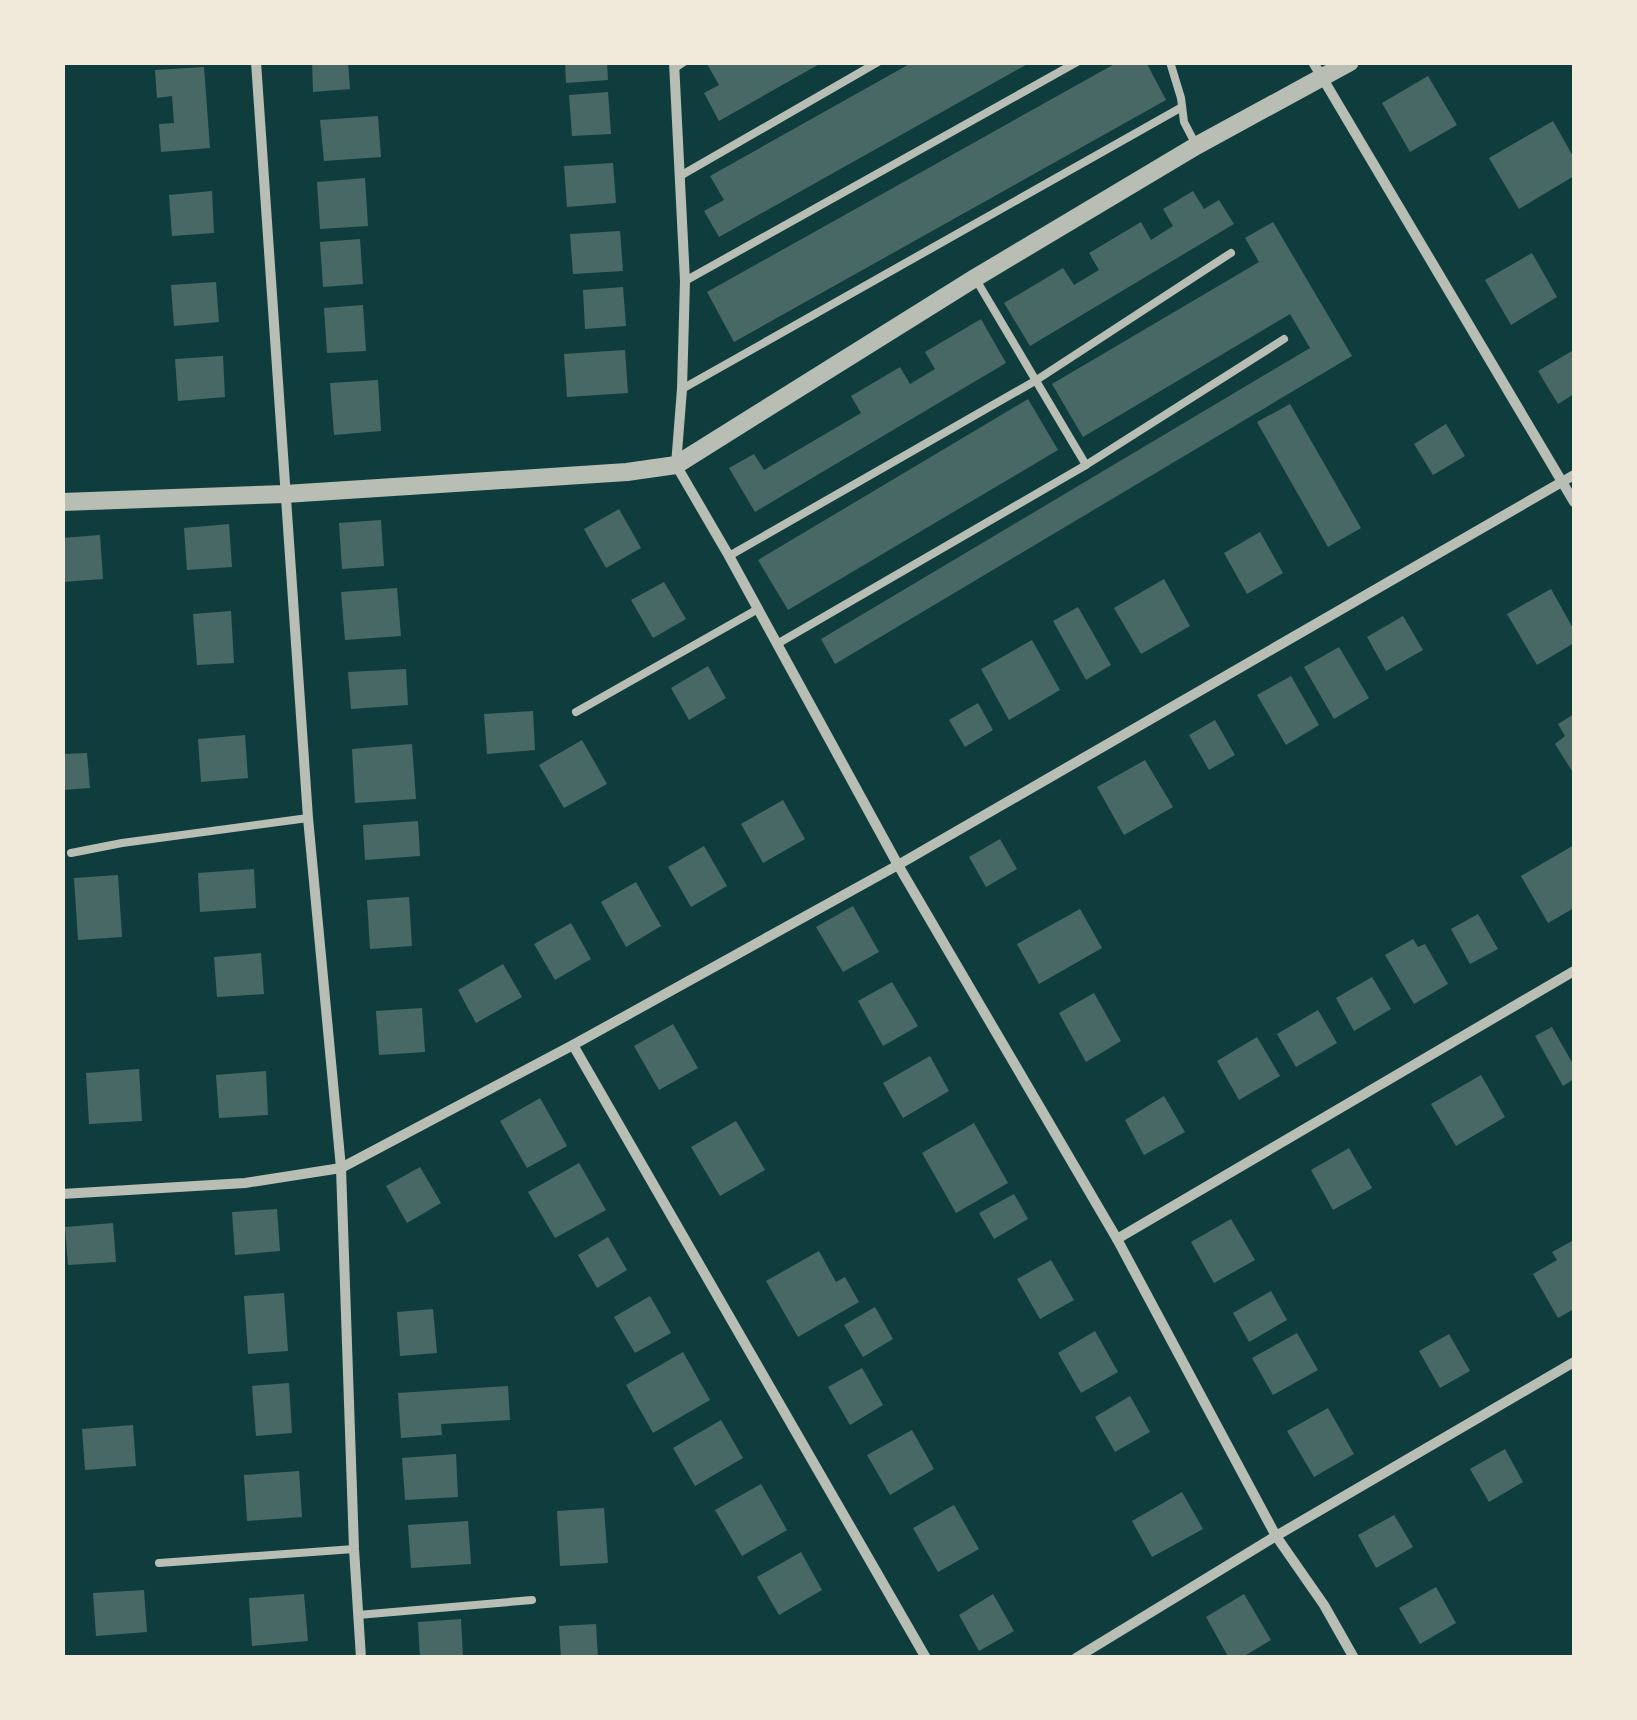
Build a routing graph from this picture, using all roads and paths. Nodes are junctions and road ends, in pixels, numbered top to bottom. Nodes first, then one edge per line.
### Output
1 (256, 62) edge
2 (878, 62) edge
3 (1076, 62) edge
4 (1170, 62) edge
5 (1350, 62) edge
6 (678, 64) edge
7 (1318, 70) edge
8 (1182, 107) junction
9 (1196, 146) junction
10 (680, 176) junction
11 (1231, 253) dead end
12 (975, 278) junction
13 (685, 281) junction
14 (1284, 339) dead end
15 (1035, 381) junction
16 (682, 389) junction
17 (676, 465) junction
18 (1086, 465) junction
19 (1574, 475) edge
20 (1563, 482) junction
21 (285, 494) junction
22 (62, 502) edge
23 (1574, 502) edge
24 (729, 556) junction
25 (758, 609) junction
26 (777, 644) junction
27 (576, 712) dead end
28 (308, 818) junction
29 (71, 854) dead end
30 (898, 866) junction
31 (1574, 971) edge
32 (573, 1044) junction
33 (341, 1168) junction
34 (62, 1194) edge
35 (1117, 1239) junction
36 (1574, 1362) edge
37 (1276, 1536) junction
38 (354, 1549) junction
39 (159, 1563) dead end
40 (532, 1600) dead end
41 (358, 1614) junction
42 (361, 1658) edge
43 (926, 1658) edge
44 (1076, 1658) edge
45 (1354, 1658) edge

1 - 21 street
2 - 10 lane
3 - 13 lane
4 - 8 lane
5 - 7 street
6 - 10 street
7 - 9 street
7 - 20 street
8 - 9 lane
8 - 16 lane
9 - 12 street
10 - 13 street
11 - 15 lane
12 - 15 lane
12 - 17 street
13 - 16 street
14 - 18 lane
15 - 18 lane
15 - 24 lane
16 - 17 street
17 - 21 street
17 - 24 street
18 - 26 lane
19 - 20 street
20 - 23 street
20 - 30 street
21 - 22 street
21 - 28 street
24 - 25 street
25 - 26 street
25 - 27 lane
26 - 30 street
28 - 29 lane
28 - 33 street
30 - 32 street
30 - 35 street
31 - 35 street
32 - 33 street
32 - 43 street
33 - 34 street
33 - 38 street
35 - 37 street
36 - 37 street
37 - 44 street
37 - 45 street
38 - 39 lane
38 - 41 street
40 - 41 lane
41 - 42 street

